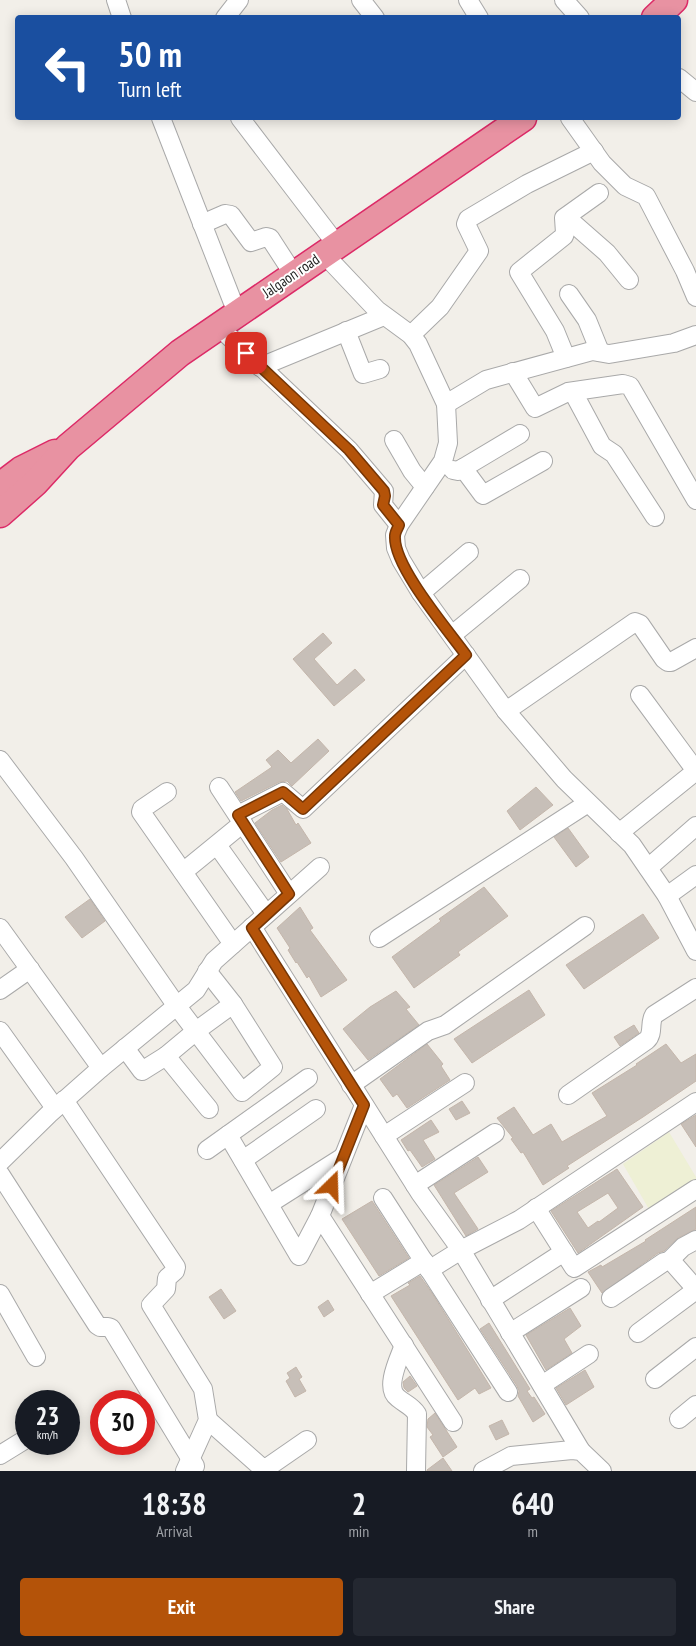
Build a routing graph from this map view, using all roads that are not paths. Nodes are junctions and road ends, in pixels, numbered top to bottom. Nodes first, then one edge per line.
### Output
1 (116, 0) edge
2 (239, 0) edge
3 (361, 0) edge
4 (468, 0) edge
5 (564, 0) edge
6 (674, 0) edge
7 (121, 15) edge
8 (228, 15) edge
9 (373, 15) edge
10 (477, 15) edge
11 (577, 15) edge
12 (658, 15) edge
13 (681, 80) edge
14 (696, 92) edge
15 (162, 120) edge
16 (241, 120) edge
17 (520, 120) edge
18 (571, 120) edge
19 (594, 151) junction
20 (599, 193) dead end
21 (566, 217) junction
22 (202, 224) junction
23 (331, 249) junction
24 (294, 275) junction
25 (629, 280) dead end
26 (694, 289) edge
27 (569, 294) dead end
28 (384, 316) junction
29 (228, 320) junction
30 (346, 331) junction
31 (696, 335) edge
32 (411, 336) junction
33 (600, 352) junction
34 (566, 358) junction
35 (260, 367) junction
36 (380, 369) dead end
37 (513, 372) junction
38 (573, 392) junction
39 (446, 404) junction
40 (520, 434) dead end
41 (394, 440) dead end
42 (68, 446) junction
43 (543, 460) dead end
44 (443, 461) junction
45 (463, 468) junction
46 (0, 486) edge
47 (425, 487) junction
48 (696, 500) edge
49 (0, 514) edge
50 (655, 517) dead end
51 (399, 525) junction
52 (469, 552) dead end
53 (520, 580) dead end
54 (421, 593) junction
55 (452, 635) junction
56 (696, 648) edge
57 (466, 655) junction
58 (640, 695) dead end
59 (506, 711) junction
60 (0, 760) edge
61 (696, 771) edge
62 (220, 787) dead end
63 (167, 792) dead end
64 (588, 803) junction
65 (241, 819) junction
66 (696, 826) edge
67 (619, 833) junction
68 (217, 845) junction
69 (320, 867) dead end
70 (648, 868) junction
71 (183, 872) junction
72 (696, 875) edge
73 (289, 894) junction
74 (667, 896) junction
75 (266, 914) junction
76 (585, 926) dead end
77 (0, 928) edge
78 (252, 928) junction
79 (379, 938) dead end
80 (694, 940) edge
81 (233, 944) junction
82 (30, 969) junction
83 (207, 971) junction
84 (696, 988) edge
85 (0, 990) edge
86 (233, 1004) junction
87 (176, 1005) junction
88 (196, 1031) junction
89 (0, 1032) edge
90 (125, 1048) junction
91 (166, 1056) junction
92 (100, 1068) junction
93 (308, 1078) dead end
94 (465, 1083) dead end
95 (351, 1085) junction
96 (568, 1095) dead end
97 (696, 1102) edge
98 (60, 1104) junction
99 (364, 1105) junction
100 (209, 1109) dead end
101 (316, 1109) dead end
102 (495, 1133) dead end
103 (228, 1135) junction
104 (384, 1136) junction
105 (207, 1150) dead end
106 (343, 1157) junction
107 (243, 1160) junction
108 (1, 1161) edge
109 (415, 1184) junction
110 (696, 1189) edge
111 (383, 1198) dead end
112 (269, 1204) junction
113 (536, 1208) junction
114 (320, 1216) junction
115 (696, 1240) edge
116 (460, 1250) junction
117 (564, 1252) junction
118 (668, 1262) junction
119 (427, 1265) junction
120 (581, 1288) dead end
121 (696, 1290) edge
122 (0, 1294) edge
123 (370, 1294) junction
124 (611, 1298) dead end
125 (490, 1300) junction
126 (510, 1333) junction
127 (638, 1333) dead end
128 (404, 1346) junction
129 (696, 1347) edge
130 (589, 1354) dead end
131 (36, 1358) dead end
132 (655, 1379) dead end
133 (542, 1385) junction
134 (508, 1392) dead end
135 (696, 1404) edge
136 (679, 1419) dead end
137 (208, 1420) junction
138 (453, 1422) dead end
139 (307, 1440) dead end
140 (15, 1446) edge
141 (581, 1451) junction
142 (0, 1455) edge
143 (0, 1466) edge
144 (191, 1467) edge
145 (3, 1471) edge
146 (416, 1471) edge
147 (484, 1471) edge
148 (602, 1471) edge

1 - 7 street
2 - 8 street
3 - 9 street
4 - 10 street
5 - 11 street
6 - 12 highway
13 - 14 street
15 - 22 street
16 - 23 street
17 - 23 highway, Jalgaon road
18 - 19 street
19 - 26 street
19 - 32 street
20 - 21 street
21 - 25 street
21 - 34 street
22 - 24 street
22 - 29 street
23 - 24 highway, Jalgaon road
23 - 28 street
24 - 29 highway, Jalgaon road
27 - 33 street
28 - 30 street
28 - 32 street
29 - 35 street
29 - 42 highway, Jalgaon road
30 - 35 street
30 - 36 street
31 - 33 street
32 - 39 street
33 - 34 street
34 - 37 street
35 - 51 street
37 - 38 street
37 - 39 street
38 - 48 street
38 - 50 street
39 - 44 street
40 - 45 street
41 - 47 street
42 - 46 highway, Jalgaon road
42 - 49 highway, Jalgaon road
43 - 45 street
44 - 45 street
44 - 47 street
47 - 51 street
51 - 54 street
52 - 54 street
53 - 55 street
54 - 55 street
55 - 57 street
56 - 59 street
57 - 59 street
57 - 65 street
58 - 61 street
59 - 64 street
60 - 87 street
61 - 67 street
62 - 65 street
63 - 71 street
64 - 67 street
64 - 79 street
65 - 68 street
65 - 73 street
66 - 70 street
67 - 70 street
68 - 71 street
68 - 75 street
69 - 73 street
70 - 74 street
71 - 81 street
72 - 74 street
73 - 75 street
74 - 80 street
75 - 78 street
76 - 95 street
77 - 82 street
78 - 81 street
78 - 95 street
81 - 83 street
82 - 85 street
82 - 92 street
83 - 86 street
83 - 87 street
84 - 96 street
86 - 88 street
86 - 88 street
87 - 88 street
87 - 90 street
88 - 91 street
89 - 98 street
90 - 91 street
90 - 92 street
91 - 100 street
92 - 98 street
93 - 103 street
94 - 104 street
95 - 99 street
97 - 113 street
98 - 108 street
98 - 137 street
99 - 104 street
99 - 106 street
101 - 107 street
102 - 109 street
103 - 105 street
103 - 107 street
104 - 109 street
106 - 112 street
106 - 114 street
107 - 112 street
108 - 144 street
109 - 116 street
110 - 117 street
111 - 119 street
112 - 114 street
113 - 116 street
113 - 117 street
114 - 123 street
115 - 118 street
116 - 119 street
116 - 125 street
117 - 125 street
118 - 121 street
118 - 124 street
119 - 123 street
119 - 134 street
120 - 126 street
121 - 127 street
122 - 131 street
123 - 128 street
125 - 126 street
126 - 133 street
128 - 138 street
128 - 146 street
129 - 132 street
130 - 133 street
133 - 141 street
135 - 136 street
137 - 139 street
137 - 144 street
140 - 142 street
141 - 147 street
141 - 148 street
143 - 145 street

